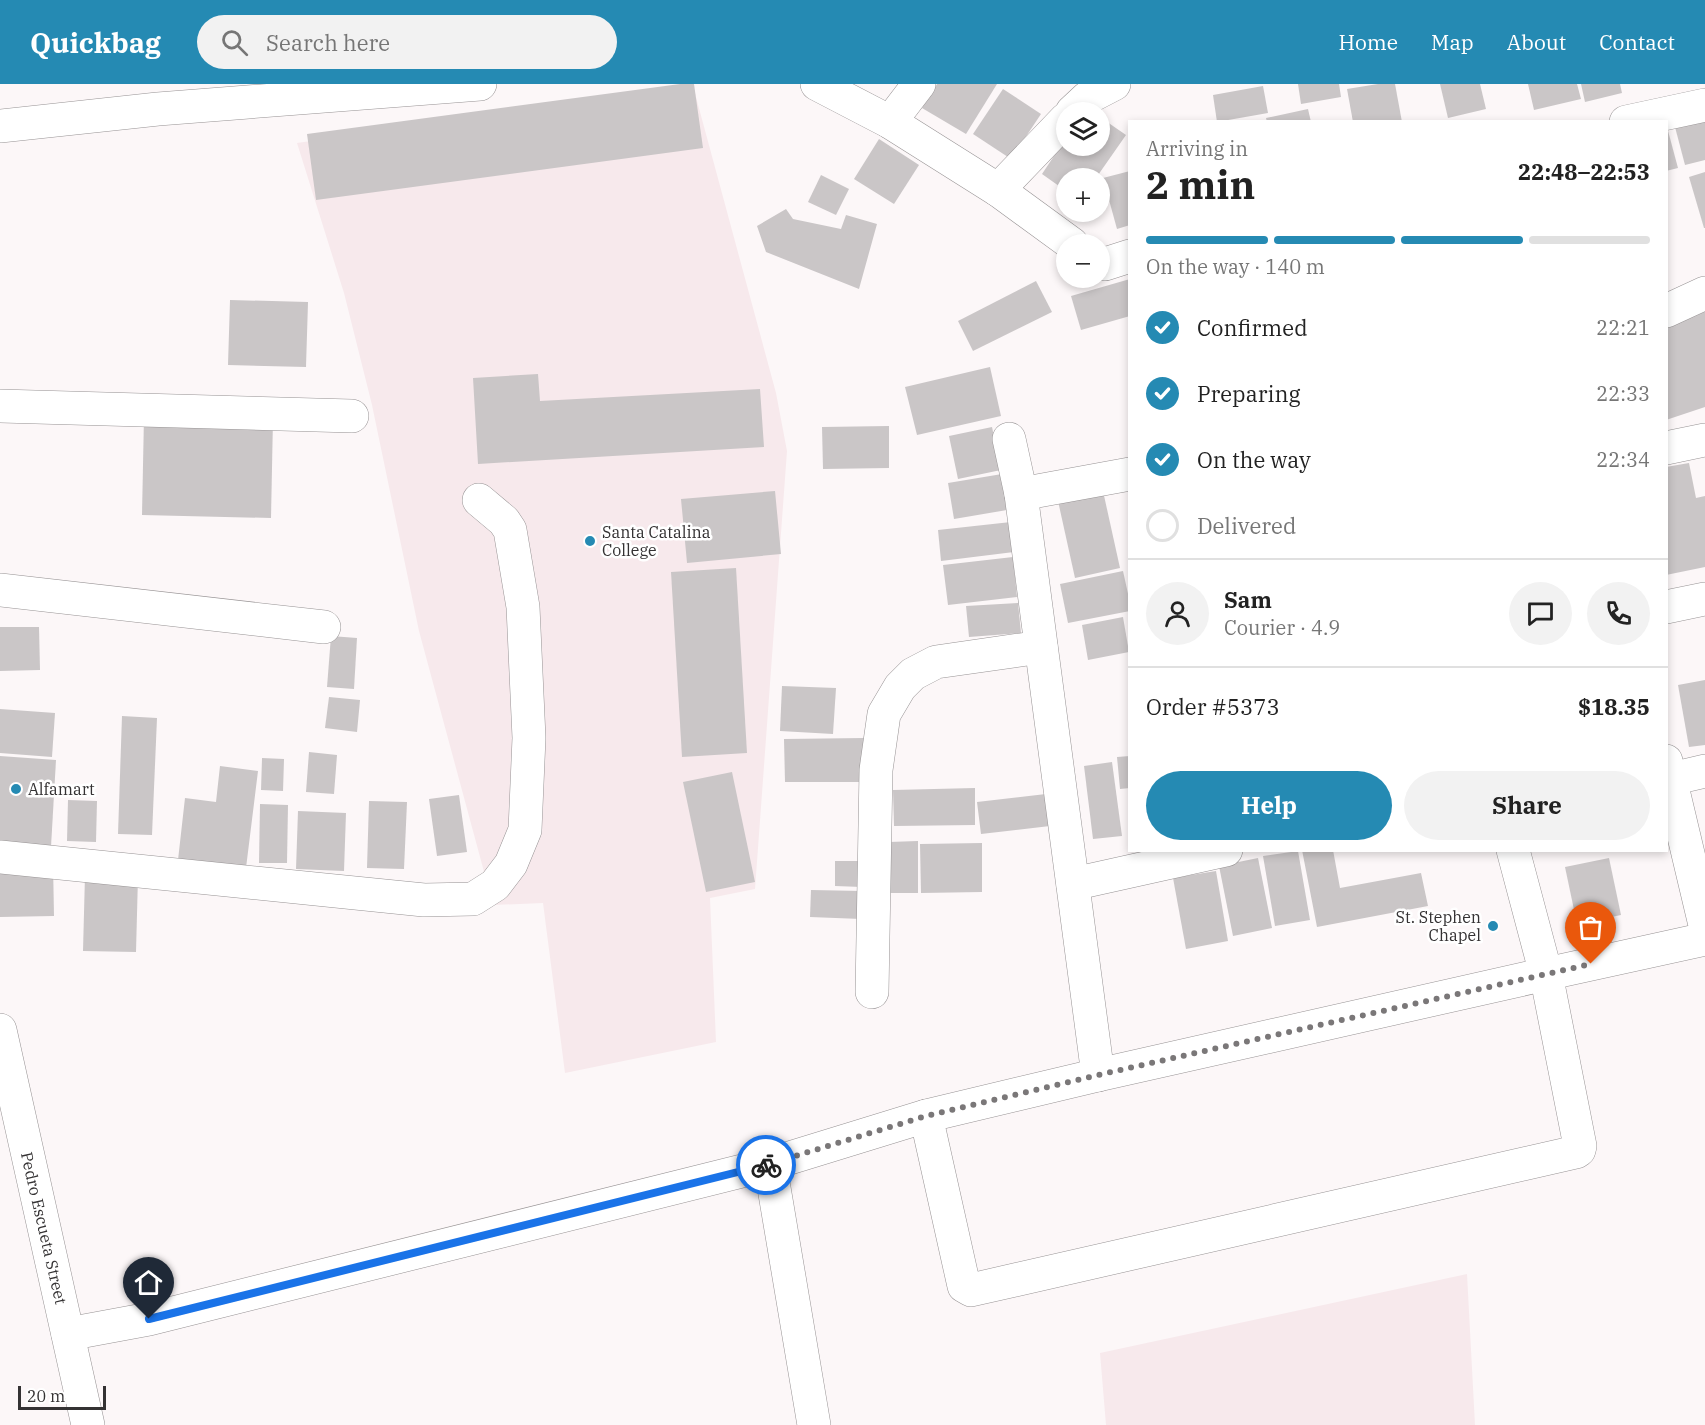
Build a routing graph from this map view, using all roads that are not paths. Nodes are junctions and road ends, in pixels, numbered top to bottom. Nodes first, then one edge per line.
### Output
1 (480, 84) edge
2 (817, 84) edge
3 (919, 84) edge
4 (1114, 84) edge
5 (316, 90) edge
6 (1083, 102) edge
7 (1705, 105) edge
8 (1635, 120) edge
9 (890, 122) junction
10 (0, 126) edge
11 (1056, 129) edge
12 (998, 190) junction
13 (1058, 234) edge
14 (1128, 257) edge
15 (1110, 262) edge
16 (1705, 292) edge
17 (1668, 310) edge
18 (0, 406) edge
19 (352, 416) dead end
20 (1009, 439) dead end
21 (1705, 440) edge
22 (1668, 448) edge
23 (1128, 474) edge
24 (1021, 494) junction
25 (479, 500) dead end
26 (0, 590) edge
27 (1705, 599) edge
28 (1668, 607) edge
29 (324, 627) dead end
30 (1041, 647) junction
31 (1669, 770) edge
32 (1705, 771) edge
33 (1217, 852) edge
34 (1514, 852) edge
35 (0, 857) edge
36 (1073, 884) junction
37 (1705, 925) edge
38 (1705, 939) edge
39 (1546, 974) junction
40 (872, 992) dead end
41 (0, 1030) edge
42 (1098, 1075) junction
43 (926, 1116) junction
44 (770, 1164) junction
45 (68, 1335) junction
46 (88, 1425) edge
47 (814, 1425) edge

1 - 5 street
2 - 9 street
3 - 9 street
4 - 6 street
5 - 10 street
7 - 8 street
9 - 12 street
11 - 12 street
12 - 13 street
14 - 15 street
16 - 17 street
18 - 19 street
20 - 24 street
21 - 22 street
23 - 24 street
24 - 30 street
25 - 35 street
26 - 29 street
27 - 28 street
30 - 36 street
30 - 40 street
31 - 32 street
31 - 37 street
33 - 36 street
34 - 39 street
36 - 42 street
38 - 39 street
39 - 42 street
39 - 43 street
41 - 45 street, Pedro Escueta Street
42 - 43 street
43 - 44 street
44 - 45 street
44 - 47 street
45 - 46 street, Pedro Escueta Street

